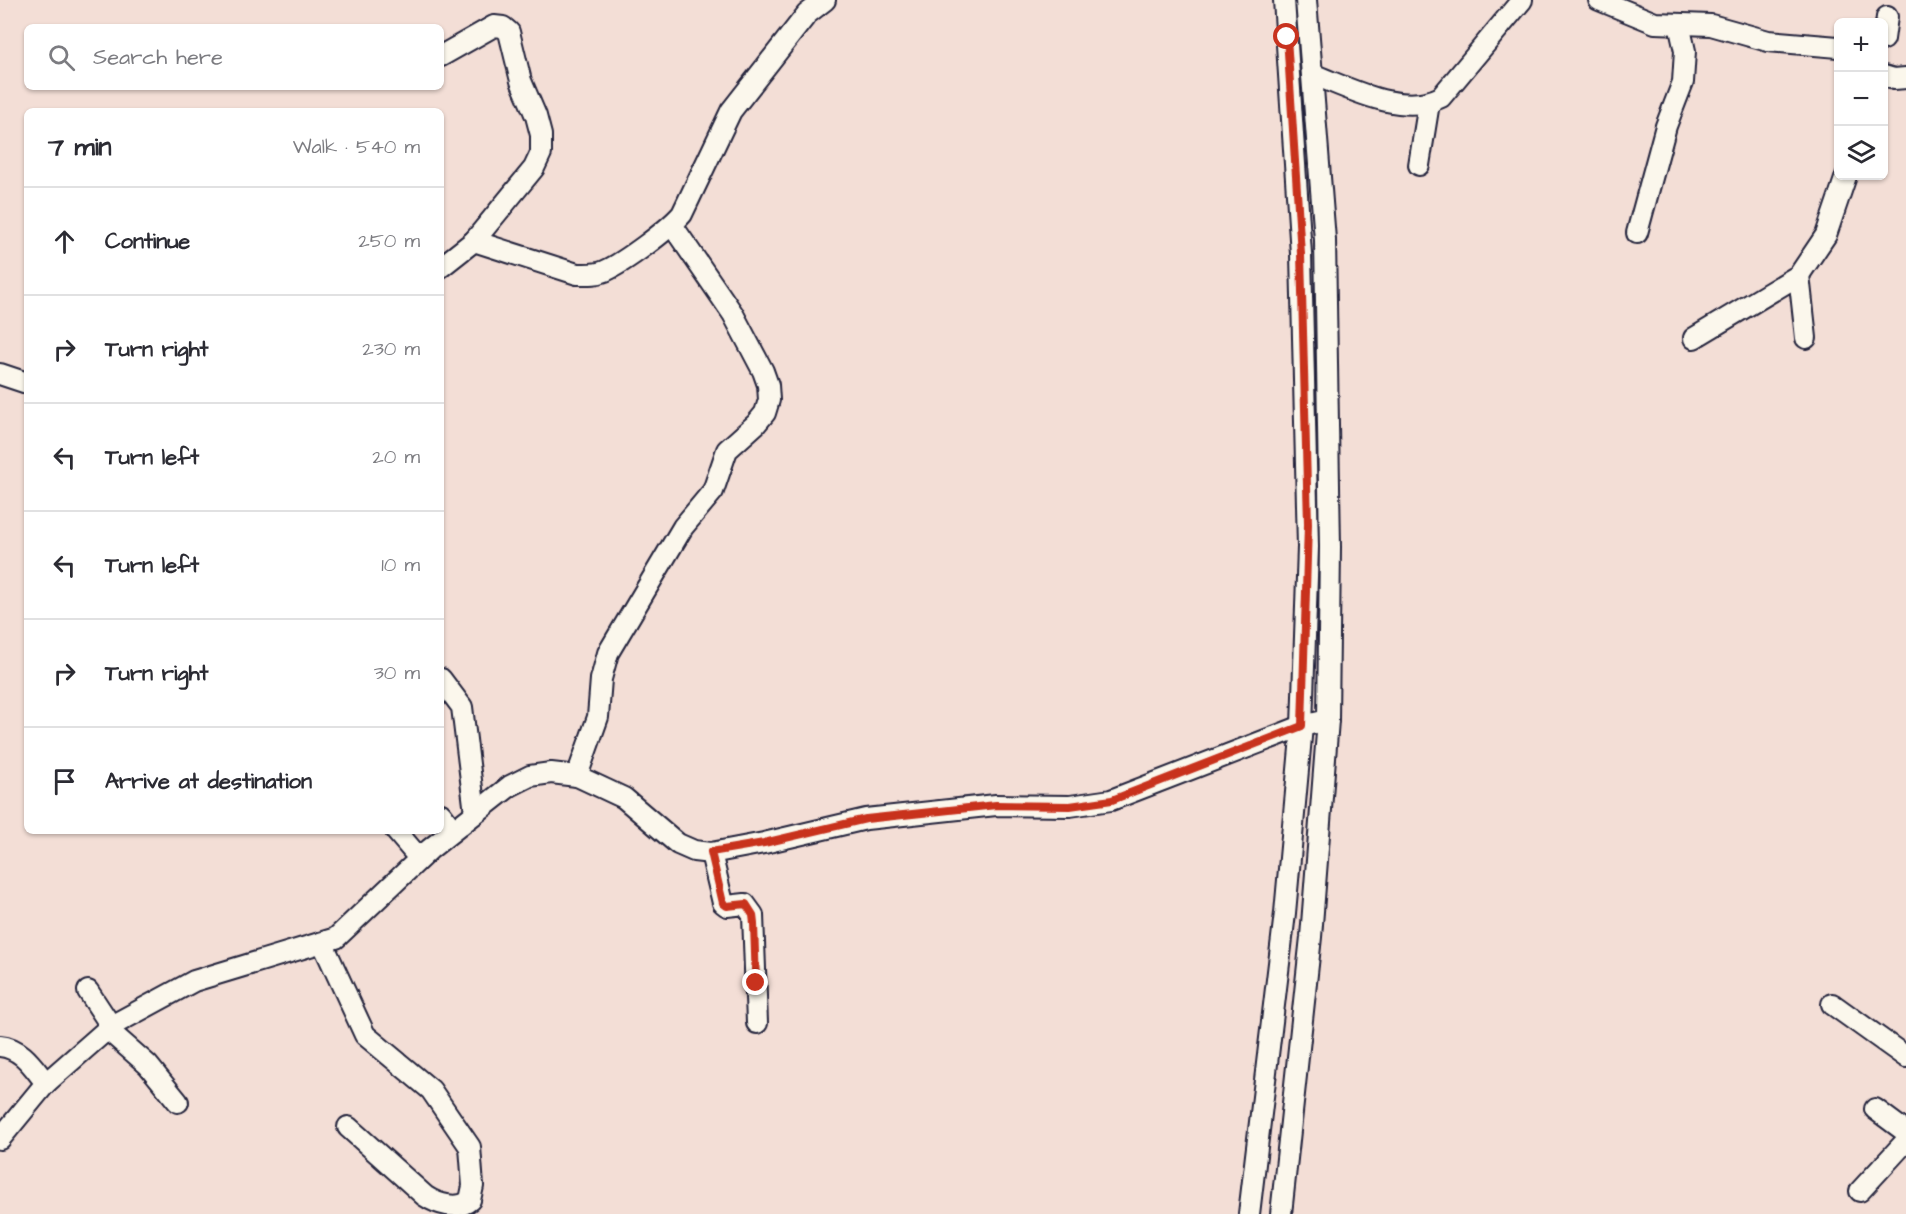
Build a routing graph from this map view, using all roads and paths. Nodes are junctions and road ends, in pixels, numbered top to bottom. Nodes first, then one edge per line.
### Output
1 (825, 0) edge
2 (1284, 0) edge
3 (1306, 0) edge
4 (1522, 0) edge
5 (1599, 0) edge
6 (1679, 24) junction
7 (1834, 47) edge
8 (444, 54) edge
9 (1312, 74) junction
10 (1888, 77) edge
11 (1906, 78) edge
12 (1429, 102) junction
13 (1419, 165) dead end
14 (1845, 180) edge
15 (672, 225) junction
16 (1637, 233) dead end
17 (474, 241) junction
18 (444, 265) edge
19 (1799, 275) junction
20 (1694, 338) dead end
21 (1806, 338) dead end
22 (0, 374) edge
23 (24, 382) edge
24 (444, 683) edge
25 (1328, 720) junction
26 (1302, 726) junction
27 (577, 776) junction
28 (475, 813) junction
29 (444, 818) edge
30 (453, 830) junction
31 (399, 834) edge
32 (711, 852) junction
33 (419, 858) junction
34 (323, 944) junction
35 (88, 991) dead end
36 (1832, 1004) dead end
37 (757, 1023) dead end
38 (109, 1028) junction
39 (0, 1046) edge
40 (1906, 1057) edge
41 (46, 1083) junction
42 (178, 1102) dead end
43 (1875, 1109) dead end
44 (348, 1127) dead end
45 (1906, 1132) edge
46 (0, 1139) edge
47 (1906, 1141) edge
48 (1860, 1191) dead end
49 (1249, 1214) edge
50 (1281, 1214) edge

1 - 15 street
2 - 26 street
3 - 9 street
4 - 12 street
5 - 6 street
6 - 7 street
6 - 16 street
8 - 17 street
9 - 12 street
9 - 25 street
10 - 11 street
12 - 13 street
14 - 19 street
15 - 17 street
15 - 27 street
17 - 18 street
19 - 20 street
19 - 21 street
22 - 23 street
24 - 28 street
25 - 26 street
25 - 50 street
26 - 32 street
26 - 49 street
27 - 28 street
27 - 32 street
28 - 30 street
29 - 30 street
30 - 33 street
31 - 33 street
32 - 37 street
33 - 34 street
34 - 38 street
34 - 44 street
35 - 38 street
36 - 40 street
38 - 41 street
38 - 42 street
39 - 41 street
41 - 46 street
43 - 45 street
47 - 48 street

